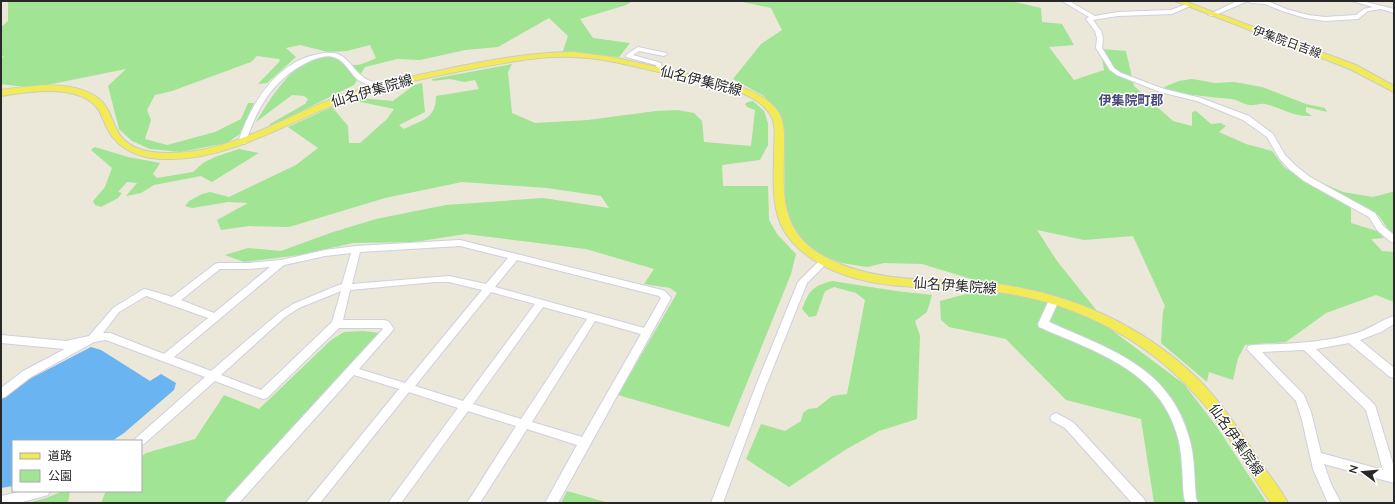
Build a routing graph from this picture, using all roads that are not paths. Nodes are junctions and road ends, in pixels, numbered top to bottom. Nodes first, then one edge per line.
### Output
1 (1065, 1) edge
2 (1178, 1) edge
3 (1245, 1) edge
4 (1252, 1) edge
5 (1355, 1) edge
6 (1188, 5) junction
7 (1379, 8) junction
8 (1394, 11) edge
9 (1211, 15) junction
10 (1093, 18) junction
11 (664, 54) dead end
12 (660, 70) junction
13 (379, 87) junction
14 (1394, 89) edge
15 (1, 93) edge
16 (242, 142) junction
17 (1394, 240) edge
18 (356, 249) junction
19 (515, 256) junction
20 (824, 261) junction
21 (281, 263) junction
22 (346, 287) junction
23 (488, 288) junction
24 (1054, 300) junction
25 (173, 301) junction
26 (541, 302) junction
27 (216, 317) junction
28 (594, 317) junction
29 (337, 324) junction
30 (1392, 324) edge
31 (647, 332) junction
32 (1, 339) edge
33 (92, 339) junction
34 (1352, 339) junction
35 (1306, 347) junction
36 (166, 358) junction
37 (351, 370) junction
38 (1394, 374) edge
39 (212, 377) junction
40 (406, 388) junction
41 (1, 394) edge
42 (465, 406) junction
43 (1056, 418) dead end
44 (524, 424) junction
45 (141, 440) edge
46 (585, 443) junction
47 (1316, 457) junction
48 (1392, 478) edge
49 (40, 492) edge
50 (1, 502) edge
51 (231, 503) edge
52 (312, 503) edge
53 (394, 503) edge
54 (473, 503) edge
55 (551, 503) edge
56 (717, 503) edge
57 (1140, 503) edge
58 (1192, 503) edge
59 (1280, 503) edge
60 (1335, 503) edge

1 - 10 street
2 - 6 main road, 伊集院日吉線
3 - 9 street
4 - 7 street
5 - 7 street
6 - 9 main road, 伊集院日吉線
6 - 10 street
7 - 8 street
9 - 14 main road, 伊集院日吉線
10 - 17 street
11 - 12 street
12 - 13 main road, 仙名伊集院線
12 - 20 main road, 仙名伊集院線
13 - 16 main road, 仙名伊集院線
13 - 16 street
15 - 16 main road, 仙名伊集院線
18 - 19 street
18 - 21 street
18 - 22 street
19 - 23 street
19 - 31 street
20 - 24 main road, 仙名伊集院線
20 - 56 street
21 - 25 street
21 - 27 street
22 - 23 street
22 - 29 street
22 - 39 street
23 - 26 street
23 - 40 street
24 - 58 street
24 - 59 main road, 仙名伊集院線
25 - 27 street
25 - 33 street
26 - 28 street
26 - 42 street
27 - 36 street
28 - 31 street
28 - 44 street
29 - 37 street
29 - 39 street
30 - 34 street
31 - 46 street
32 - 33 street
33 - 36 street
33 - 41 street
34 - 35 street
34 - 38 street
35 - 47 street
35 - 48 street
36 - 39 street
37 - 40 street
37 - 51 street
39 - 45 street
40 - 42 street
40 - 52 street
42 - 44 street
42 - 53 street
43 - 57 street
44 - 46 street
44 - 54 street
46 - 55 street
47 - 48 street
47 - 60 street
49 - 50 street

